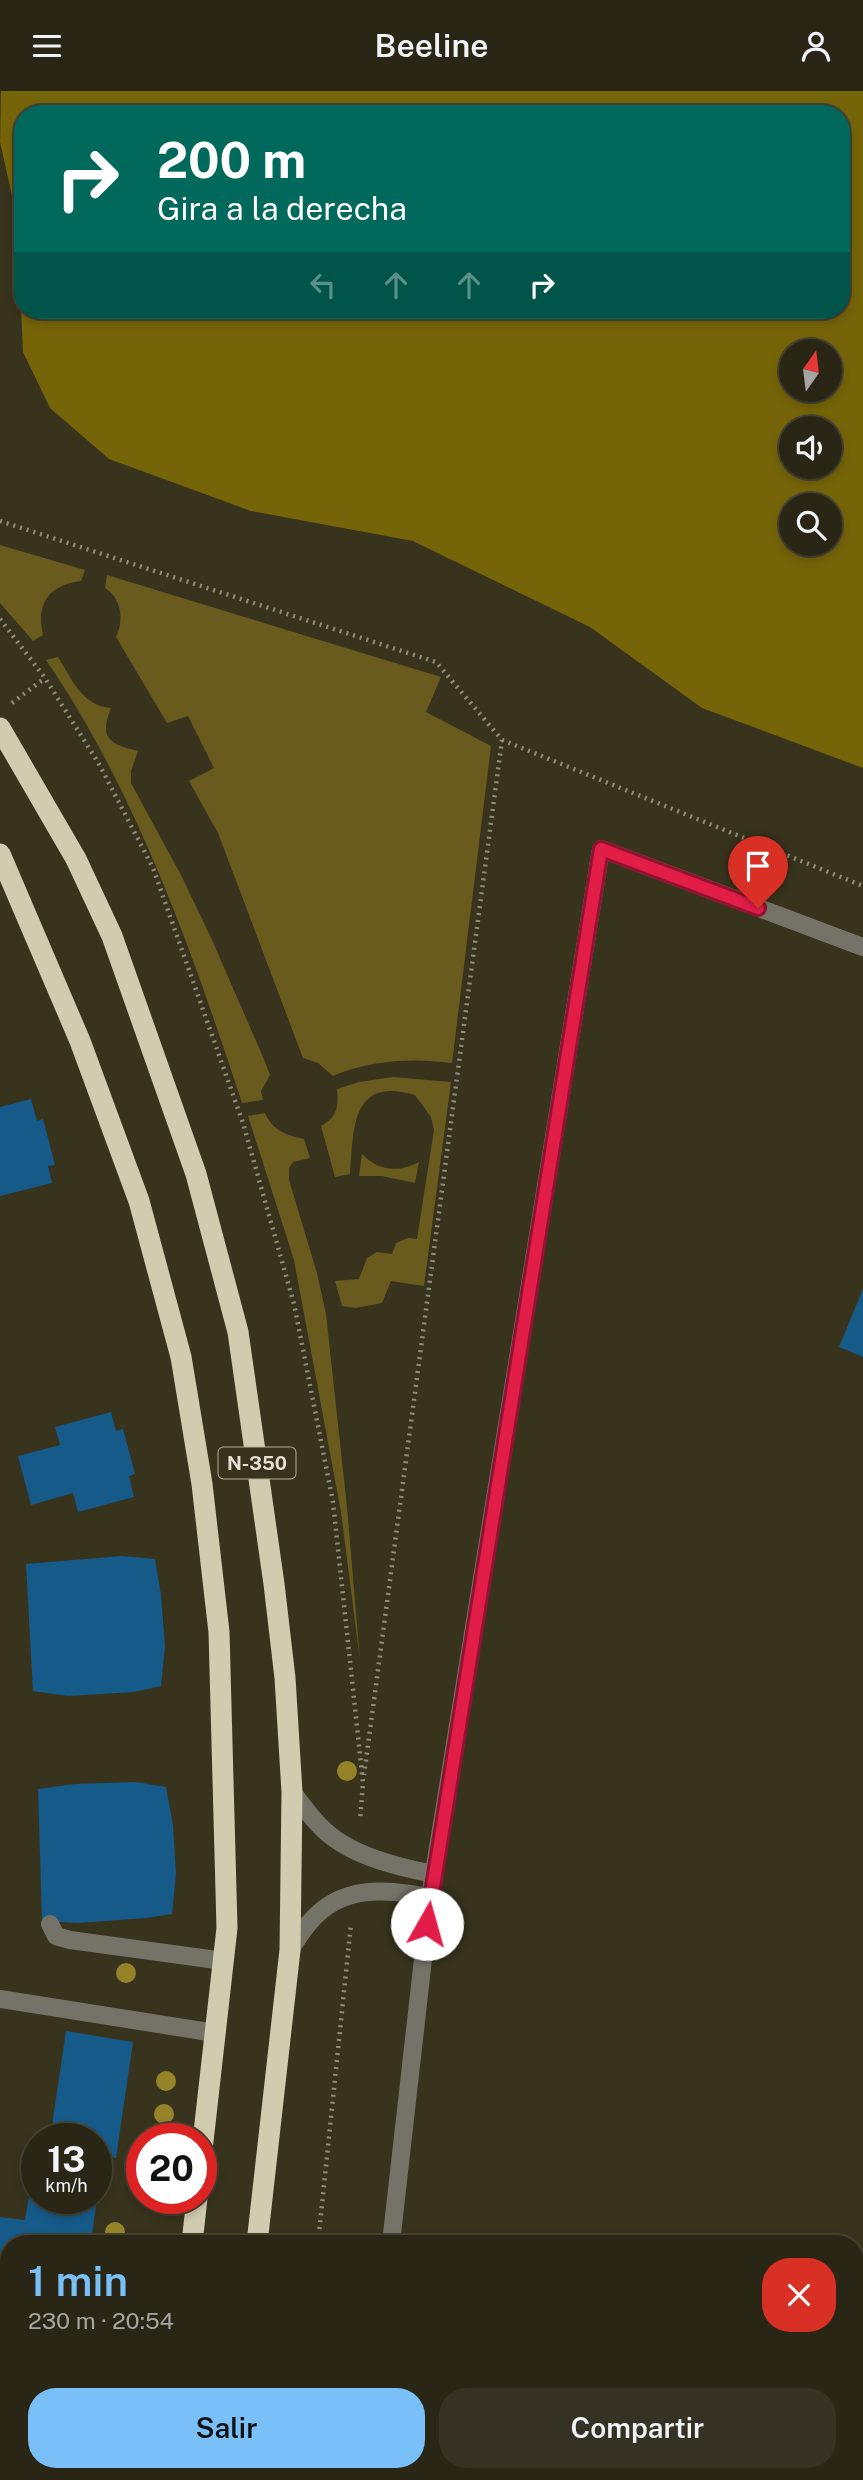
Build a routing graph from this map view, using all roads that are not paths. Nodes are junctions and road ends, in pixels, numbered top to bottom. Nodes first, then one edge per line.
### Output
1 (0, 728) edge
2 (0, 854) edge
3 (863, 947) edge
4 (292, 1792) junction
5 (434, 1874) junction
6 (430, 1897) junction
7 (50, 1924) dead end
8 (290, 1950) junction
9 (224, 1961) junction
10 (0, 1999) edge
11 (215, 2033) junction
12 (205, 2123) edge
13 (195, 2214) edge
14 (193, 2235) edge
15 (258, 2235) edge
16 (392, 2235) edge

1 - 4 highway, N-350
2 - 9 highway, N-350
3 - 5 street
4 - 5 street
4 - 8 highway, N-350
5 - 6 street
6 - 8 street
6 - 16 street
7 - 9 street
8 - 15 highway, N-350
9 - 11 highway, N-350
10 - 11 street
11 - 12 highway, N-350
13 - 14 highway

